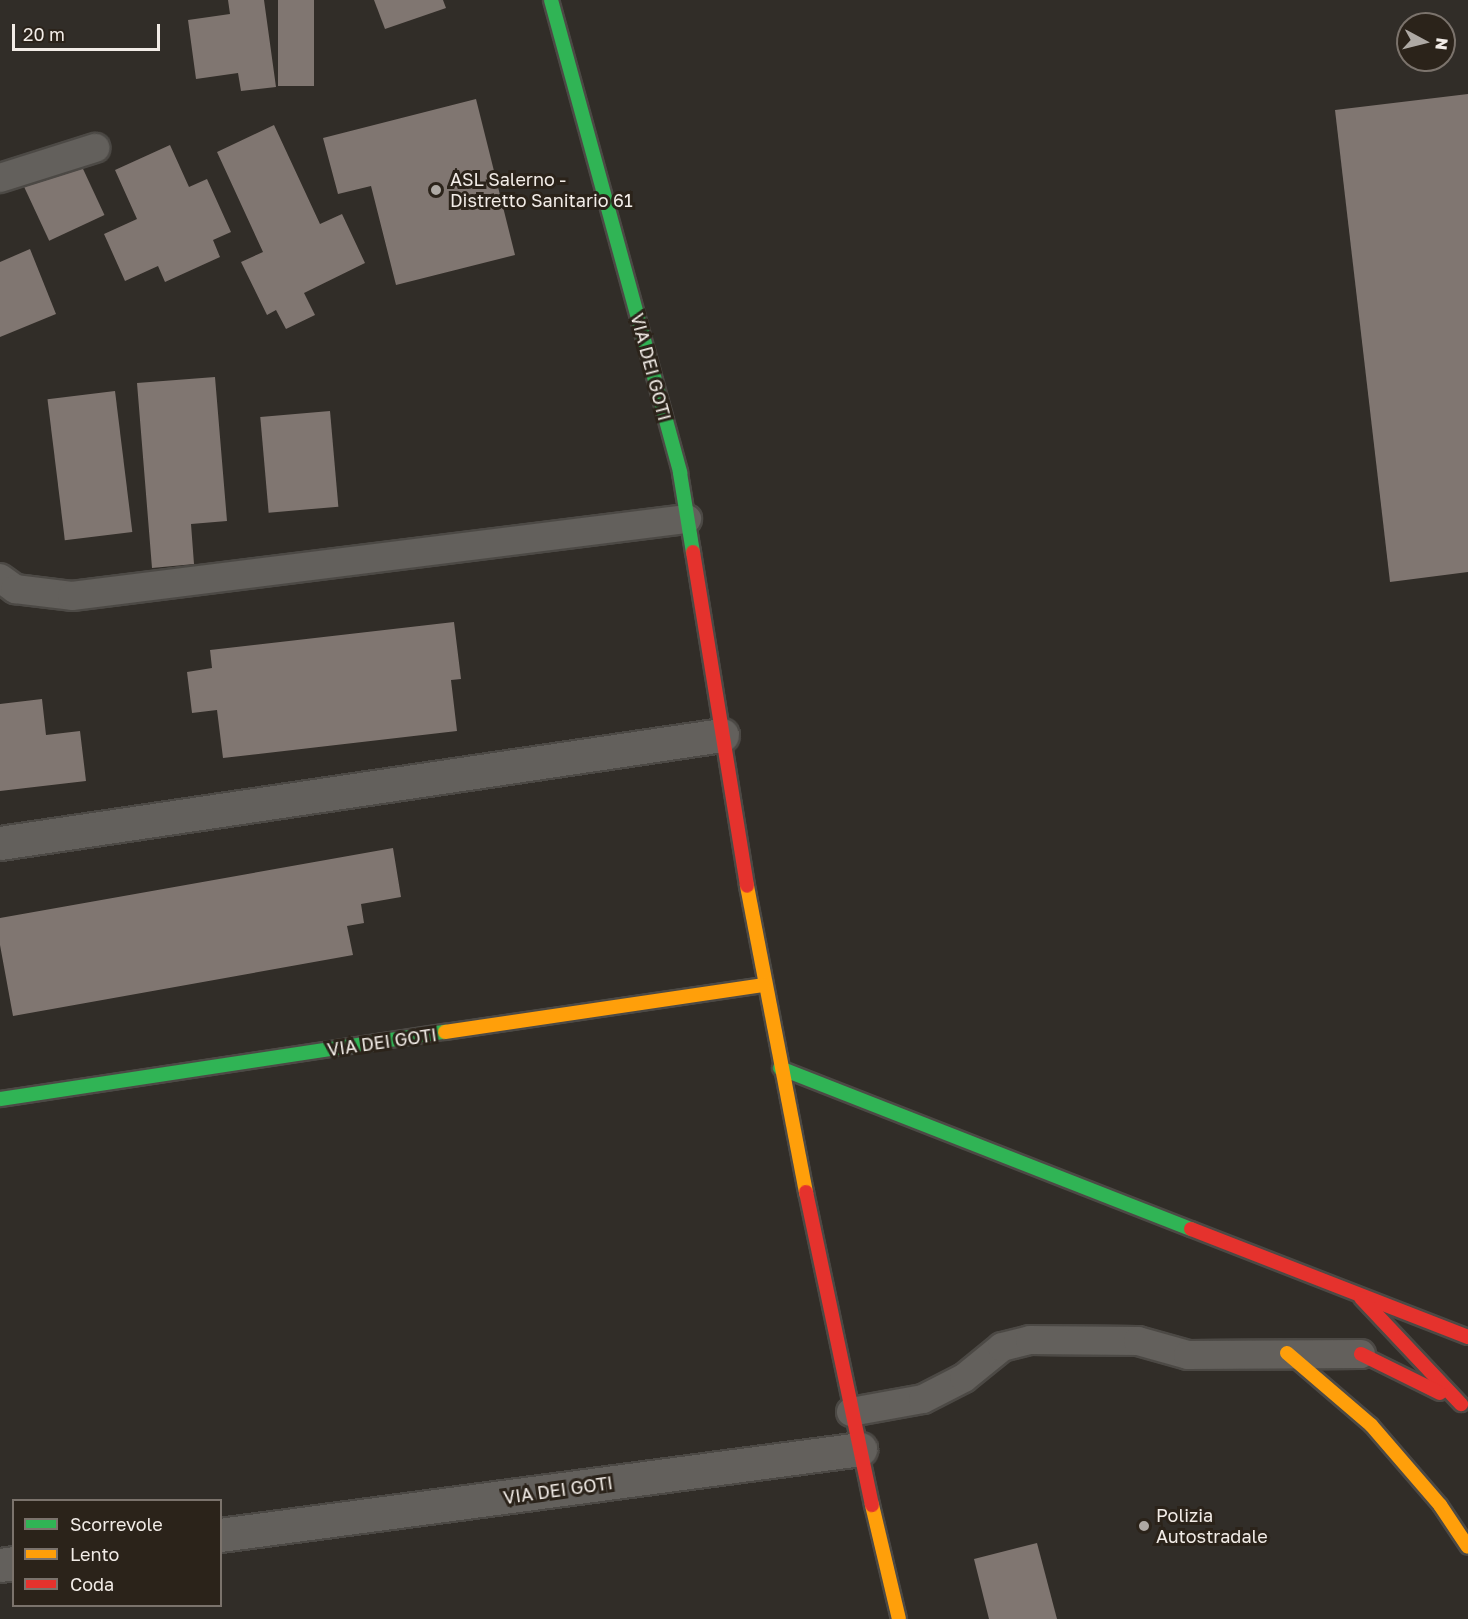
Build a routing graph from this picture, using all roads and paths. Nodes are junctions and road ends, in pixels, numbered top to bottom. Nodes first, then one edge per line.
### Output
1 (552, 2) edge
2 (95, 148) dead end
3 (0, 178) edge
4 (687, 519) junction
5 (0, 578) edge
6 (722, 735) junction
7 (0, 843) edge
8 (763, 985) junction
9 (780, 1068) junction
10 (0, 1099) edge
11 (1354, 1290) junction
12 (1468, 1337) edge
13 (1287, 1353) junction
14 (1361, 1354) joint
15 (1465, 1406) edge
16 (851, 1413) junction
17 (860, 1449) junction
18 (222, 1535) edge
19 (1468, 1547) edge
20 (898, 1619) edge

1 - 4 main road, VIA DEI GOTI
2 - 3 lane
4 - 5 lane
4 - 6 main road, VIA DEI GOTI
6 - 7 street
6 - 8 main road, VIA DEI GOTI
8 - 9 main road, VIA DEI GOTI
8 - 10 main road, VIA DEI GOTI
9 - 11 main road
9 - 16 main road, VIA DEI GOTI
11 - 12 main road
11 - 15 main road
13 - 14 lane
13 - 16 lane
13 - 19 main road
14 - 15 main road
16 - 17 main road, VIA DEI GOTI
17 - 18 street, VIA DEI GOTI
17 - 20 main road, VIA DEI GOTI

